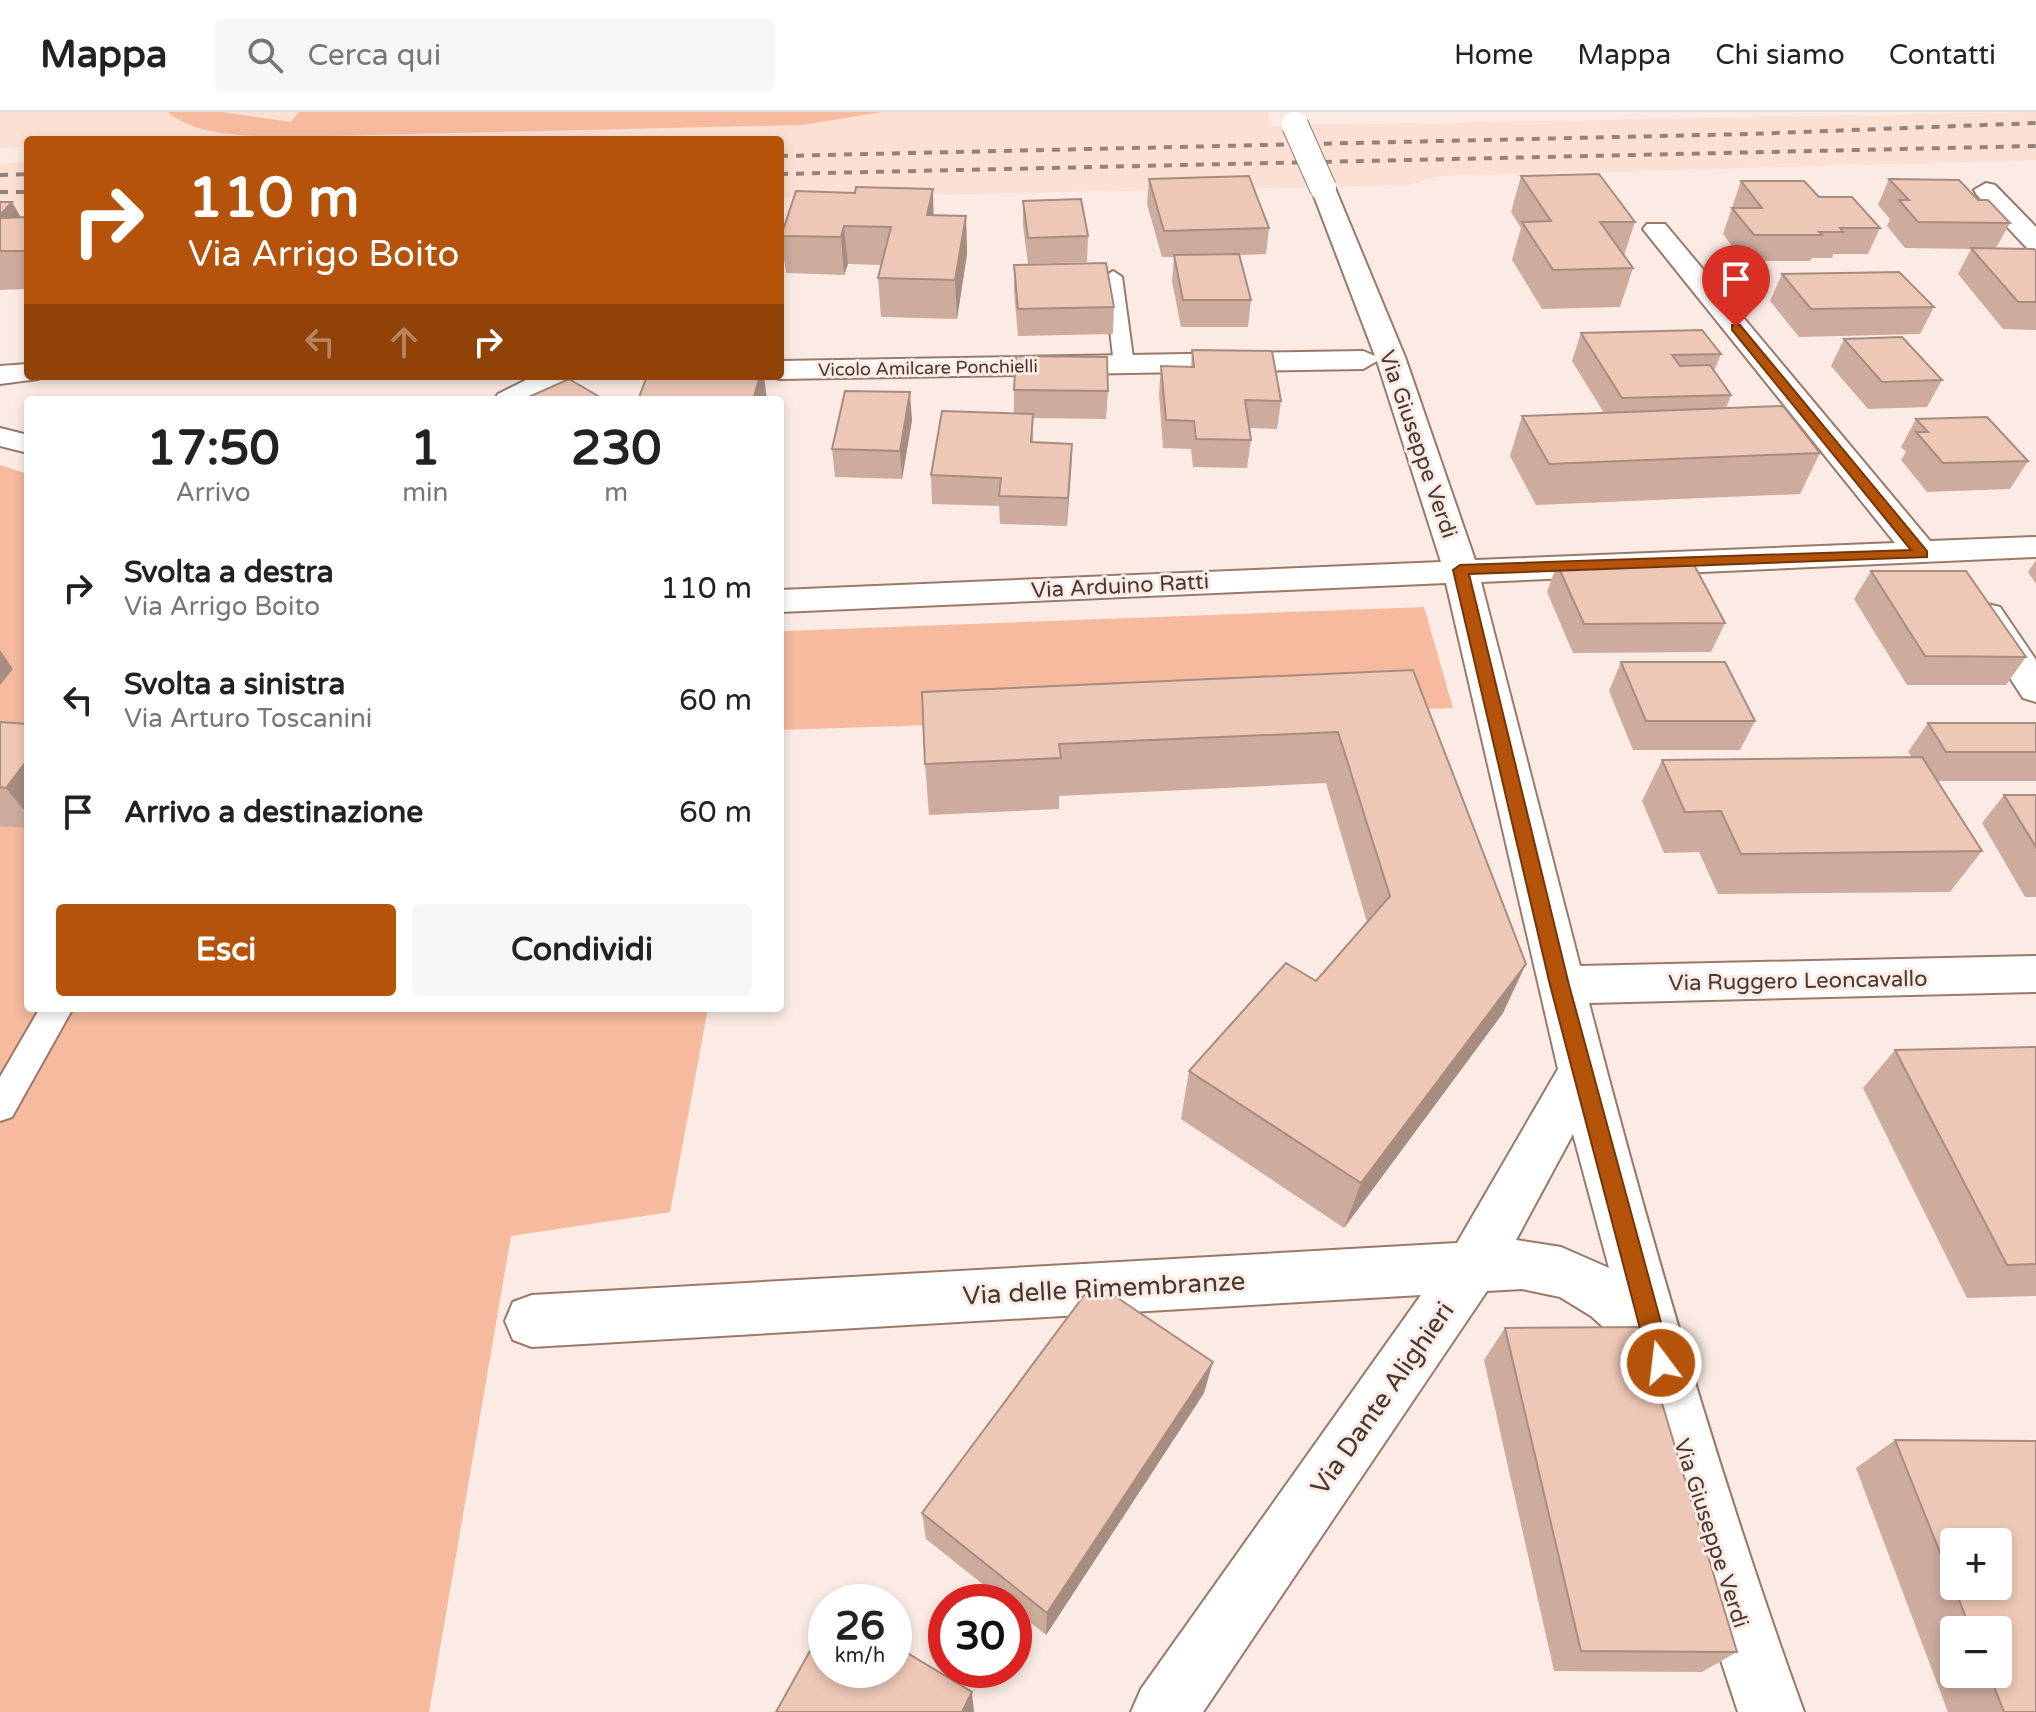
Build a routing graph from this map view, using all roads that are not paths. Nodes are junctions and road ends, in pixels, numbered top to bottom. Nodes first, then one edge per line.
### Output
1 (1292, 119) edge
2 (1986, 190) dead end
3 (1656, 229) dead end
4 (2036, 242) edge
5 (1113, 277) dead end
6 (1363, 360) dead end
7 (1124, 365) junction
8 (784, 370) edge
9 (24, 373) edge
10 (0, 375) edge
11 (550, 380) edge
12 (517, 396) edge
13 (0, 437) edge
14 (24, 443) edge
15 (2036, 547) edge
16 (1934, 554) junction
17 (1460, 570) junction
18 (784, 601) edge
19 (2036, 689) edge
20 (2036, 974) edge
21 (1560, 985) junction
22 (55, 1012) edge
23 (1582, 1072) junction
24 (0, 1107) edge
25 (1473, 1266) junction
26 (532, 1321) dead end
27 (1654, 1337) junction
28 (1164, 1712) edge
29 (1771, 1712) edge

1 - 17 street, Via Giuseppe Verdi, bridge
2 - 4 street
3 - 16 street
5 - 7 lane
6 - 7 street, Vicolo Amilcare Ponchielli
7 - 8 street, Vicolo Amilcare Ponchielli
9 - 10 street
11 - 12 street
13 - 14 street
15 - 16 street, Via Arduino Ratti
16 - 17 street, Via Arduino Ratti
16 - 19 street
17 - 18 street, Via Arduino Ratti
17 - 21 street, Via Giuseppe Verdi
20 - 21 street, Via Ruggero Leoncavallo
21 - 23 street, Via Giuseppe Verdi
22 - 24 lane
23 - 25 street, Via Dante Alighieri
23 - 27 street, Via Giuseppe Verdi
25 - 26 street, Via delle Rimembranze
25 - 27 street, Via delle Rimembranze
25 - 28 street, Via Dante Alighieri
27 - 29 street, Via Giuseppe Verdi

